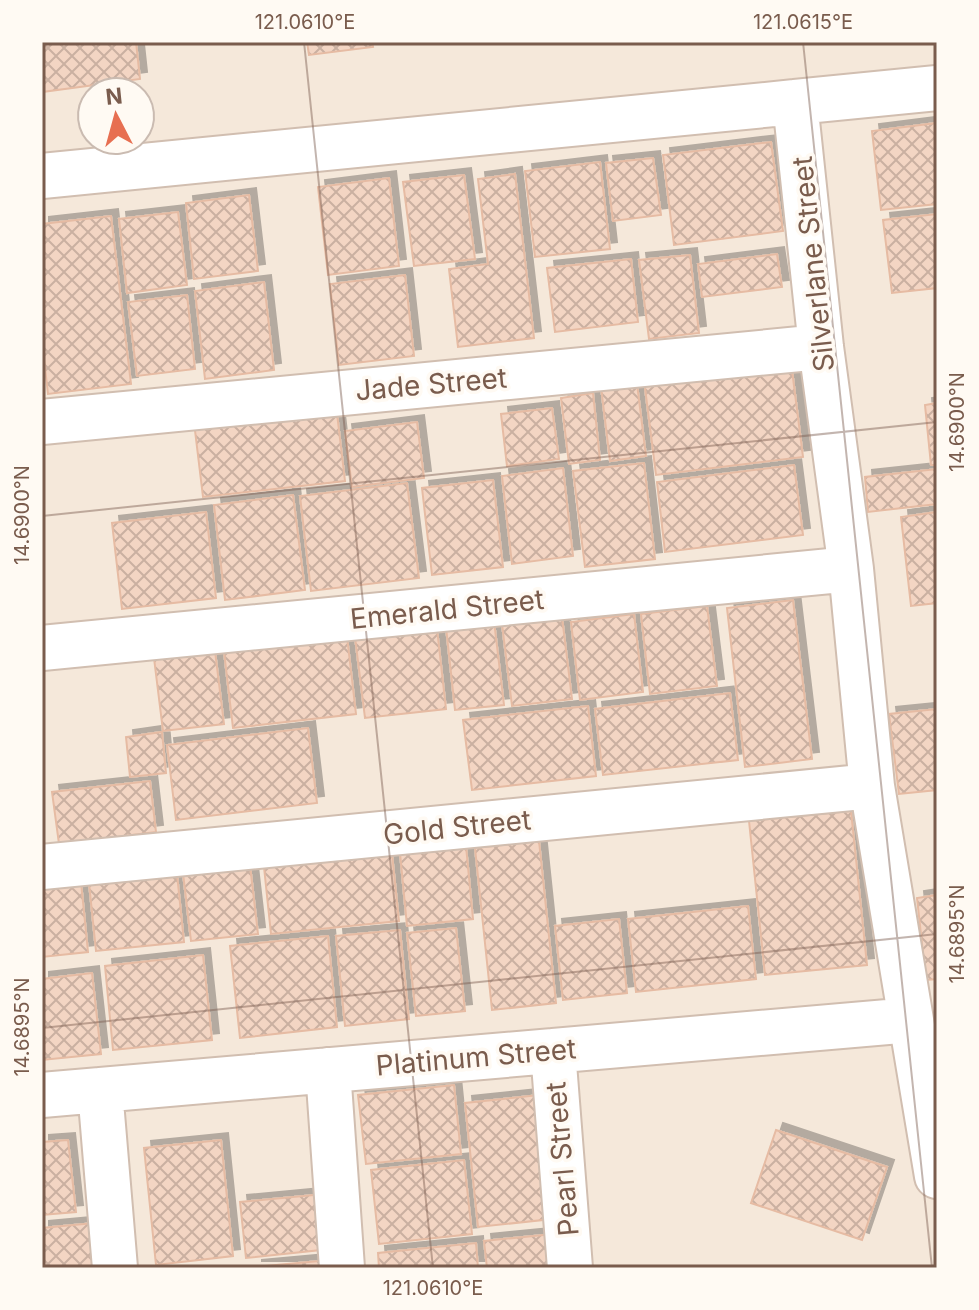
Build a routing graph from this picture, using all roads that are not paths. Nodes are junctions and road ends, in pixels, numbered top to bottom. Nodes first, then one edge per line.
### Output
1 (937, 88) edge
2 (795, 102) junction
3 (42, 176) edge
4 (821, 347) junction
5 (42, 422) edge
6 (851, 569) junction
7 (42, 648) edge
8 (872, 786) junction
9 (42, 867) edge
10 (911, 1020) junction
11 (553, 1051) junction
12 (328, 1070) junction
13 (100, 1090) junction
14 (42, 1095) edge
15 (937, 1176) edge
16 (115, 1268) edge
17 (342, 1268) edge
18 (570, 1268) edge

1 - 2 street
2 - 3 street
2 - 4 street, Silverlane Street
4 - 5 street, Jade Street
4 - 6 street, Silverlane Street
6 - 7 street, Emerald Street
6 - 8 street, Silverlane Street
8 - 9 street, Gold Street
8 - 10 street, Silverlane Street
10 - 11 street, Platinum Street
10 - 15 street, Silverlane Street
11 - 12 street, Platinum Street
11 - 18 street, Pearl Street
12 - 13 street, Platinum Street
12 - 17 street
13 - 14 street, Platinum Street
13 - 16 street

